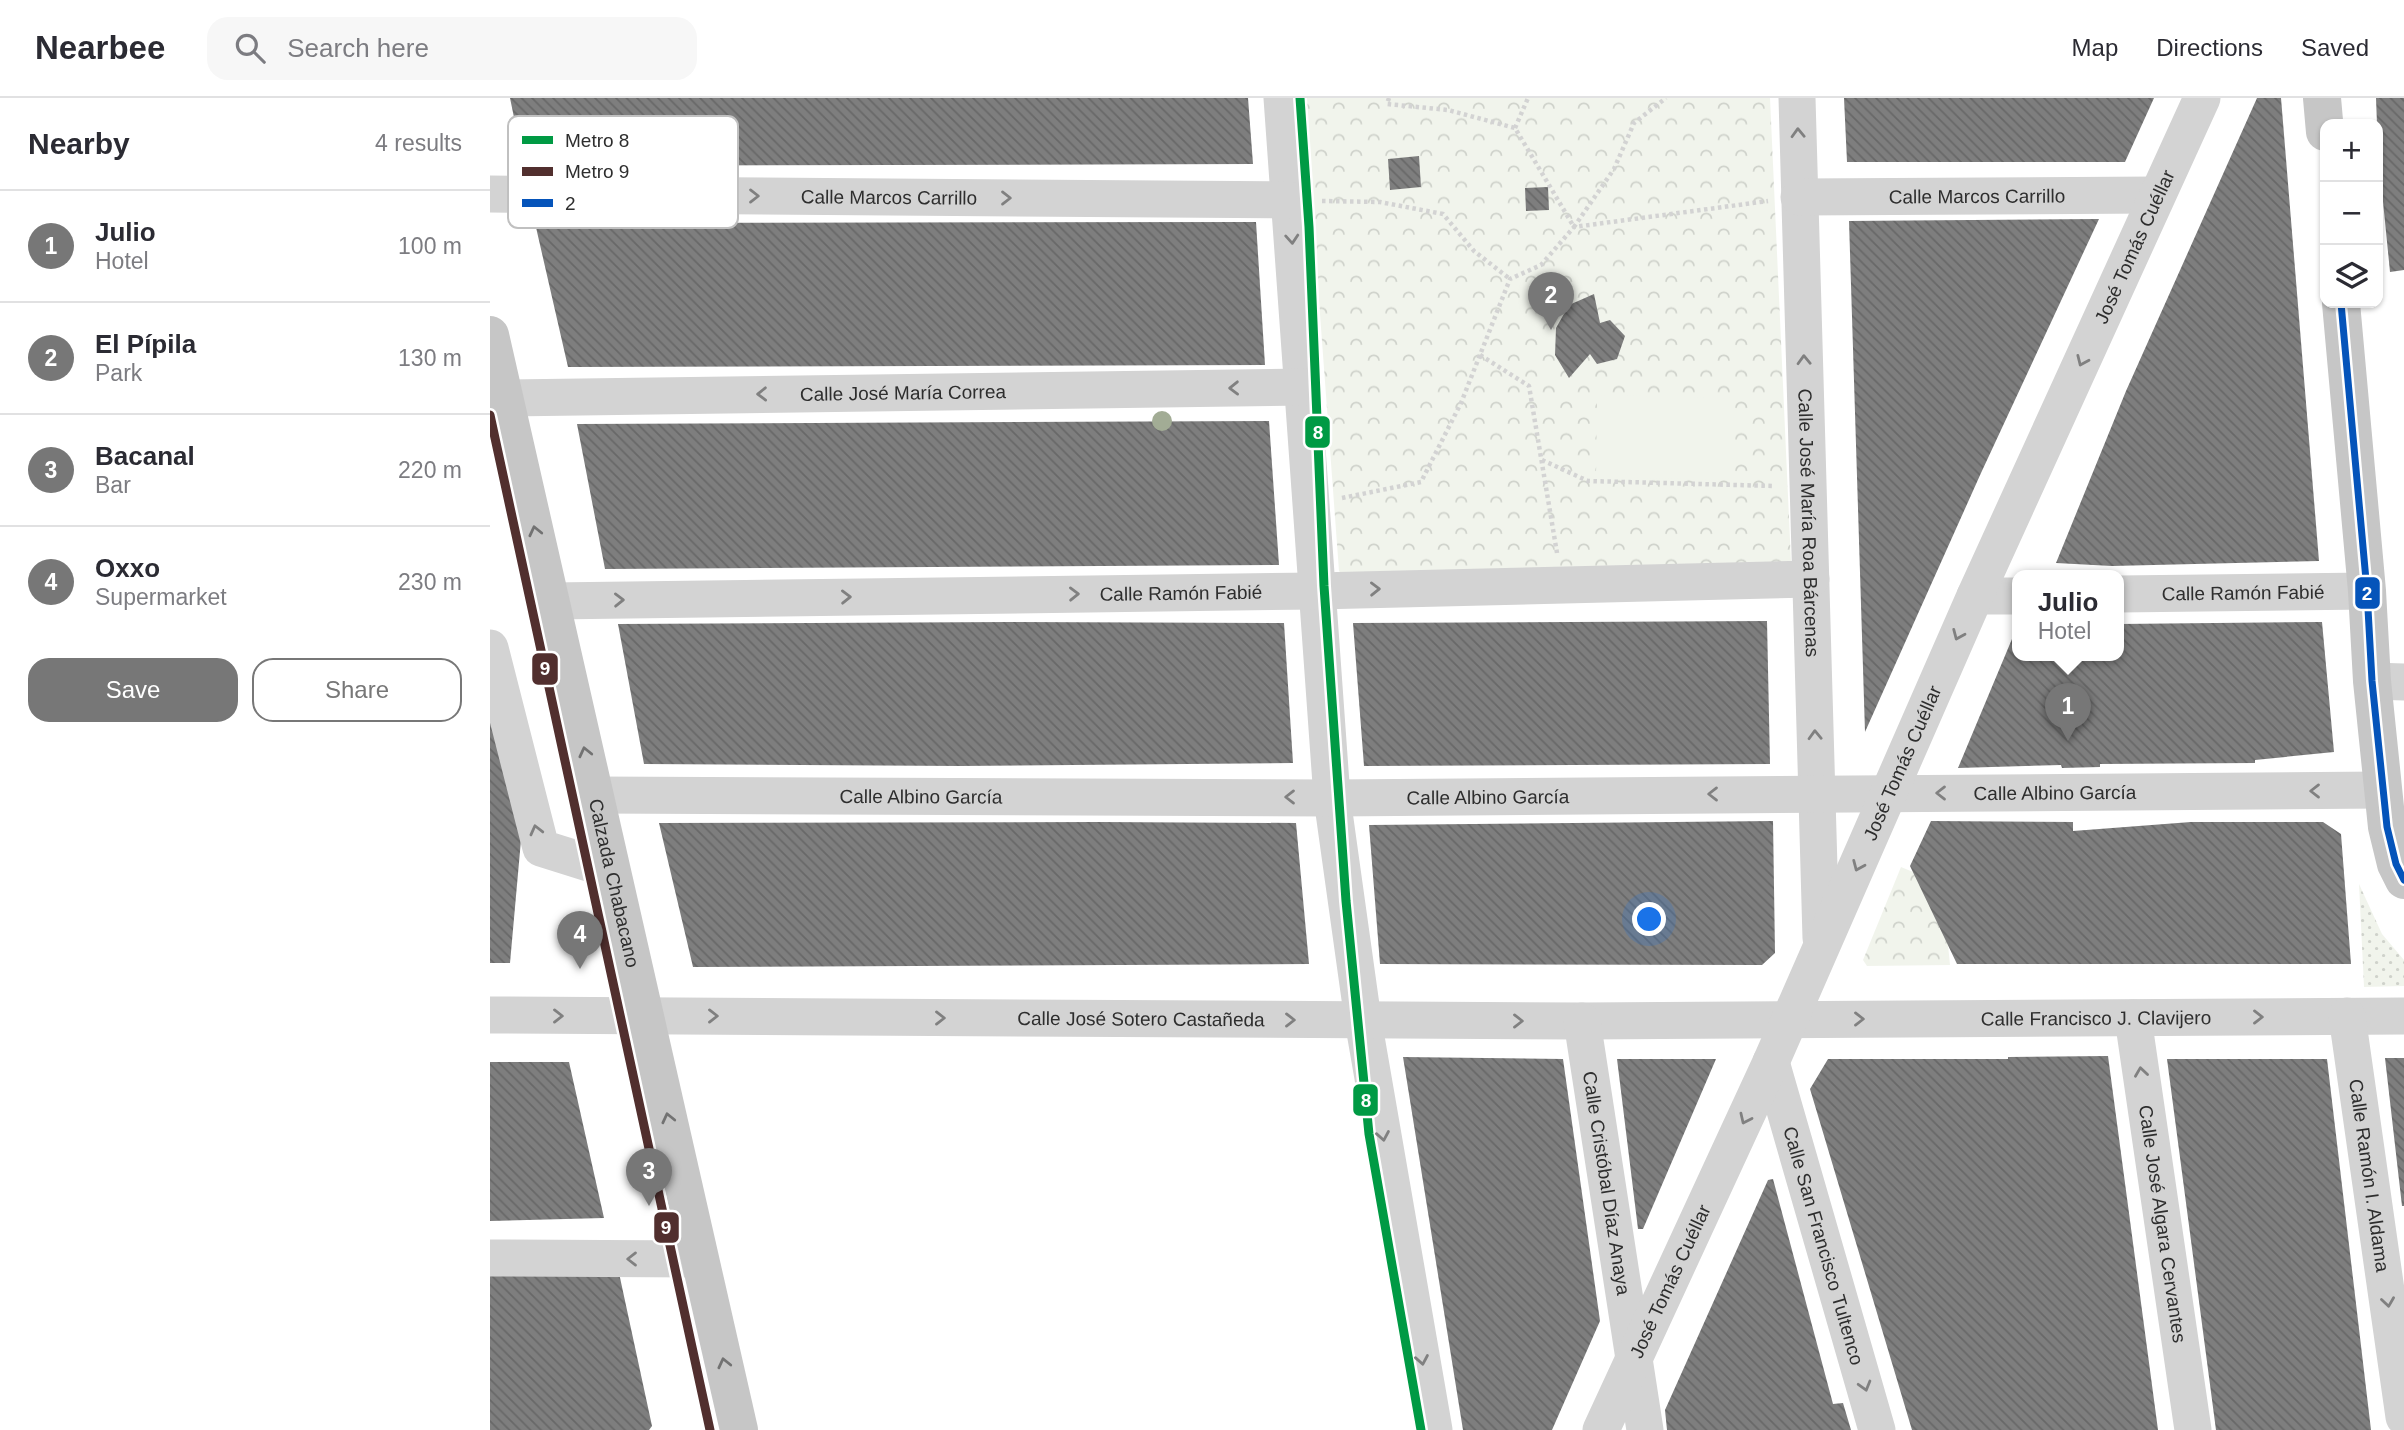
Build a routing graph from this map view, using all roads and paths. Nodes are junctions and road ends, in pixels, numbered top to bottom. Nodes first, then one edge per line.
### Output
1 (1282, 98) edge
2 (1389, 98) edge
3 (1528, 98) edge
4 (1666, 98) edge
5 (1797, 98) edge
6 (2202, 98) edge
7 (2322, 98) edge
8 (2324, 119) edge
9 (1515, 128) junction
10 (490, 194) edge
11 (508, 194) edge
12 (2157, 195) junction
13 (738, 196) edge
14 (1800, 197) junction
15 (1289, 200) junction
16 (1574, 226) junction
17 (1510, 279) junction
18 (2341, 308) edge
19 (490, 335) edge
20 (1480, 355) junction
21 (1303, 387) junction
22 (504, 398) junction
23 (1542, 460) junction
24 (1808, 487) junction
25 (1311, 504) junction
26 (1811, 579) junction
27 (1562, 585) junction
28 (1317, 591) junction
29 (2367, 591) junction
30 (2124, 594) edge
31 (1975, 596) junction
32 (2012, 596) edge
33 (551, 601) junction
34 (490, 648) edge
35 (2388, 682) edge
36 (2383, 790) junction
37 (1817, 793) junction
38 (1890, 793) junction
39 (594, 795) junction
40 (1332, 798) junction
41 (611, 870) junction
42 (2404, 880) edge
43 (1822, 950) junction
44 (490, 1016) edge
45 (645, 1016) junction
46 (2347, 1016) junction
47 (2404, 1016) edge
48 (2133, 1018) junction
49 (1791, 1019) junction
50 (1363, 1020) junction
51 (1582, 1021) junction
52 (1772, 1062) junction
53 (490, 1258) edge
54 (700, 1259) junction
55 (1635, 1360) junction
56 (2404, 1417) edge
57 (739, 1430) edge
58 (1434, 1430) edge
59 (1601, 1430) edge
60 (1645, 1430) edge
61 (1877, 1430) edge
62 (2193, 1430) edge

1 - 15 street
2 - 9 path
3 - 9 path
4 - 16 path
14 -> 5 street, Calle José María Roa Bárcenas
6 - 12 street, José Tomás Cuéllar
7 - 8 main road
9 - 16 path
10 -> 11 street, Calle Marcos Carrillo
12 - 14 street, Calle Marcos Carrillo
12 -> 31 street, José Tomás Cuéllar
13 -> 15 street, Calle Marcos Carrillo
14 - 16 path
24 -> 14 street, Calle José María Roa Bárcenas
15 - 17 path
15 -> 21 street
16 - 17 path
17 - 20 path
18 - 29 main road
19 - 22 main road, Calzada Chabacano
20 - 23 path
20 - 25 path
21 -> 22 street, Calle José María Correa
21 - 25 street
33 -> 22 main road, Calzada Chabacano
23 - 24 path
23 - 27 path
24 - 26 street, Calle José María Roa Bárcenas
25 - 28 street
26 - 27 street, Calle Ramón Fabié
37 -> 26 street, Calle José María Roa Bárcenas
28 -> 27 street, Calle Ramón Fabié
33 -> 28 street, Calle Ramón Fabié
28 - 40 street
29 - 30 street, Calle Ramón Fabié
29 - 35 main road
31 - 32 street
31 -> 38 street, José Tomás Cuéllar
39 -> 33 main road, Calzada Chabacano
41 -> 34 street
35 - 36 main road
36 -> 38 street, Calle Albino García
36 - 42 main road
37 - 38 street, Calle Albino García
37 -> 40 street, Calle Albino García
37 - 43 street, Calle José María Roa Bárcenas
38 -> 43 street, José Tomás Cuéllar
40 -> 39 street, Calle Albino García
39 - 41 main road, Calzada Chabacano
40 - 50 street
41 - 45 main road, Calzada Chabacano
43 - 49 street, José Tomás Cuéllar
44 -> 45 street, Calle José Sotero Castañeda
45 -> 50 street, Calle José Sotero Castañeda
54 -> 45 main road, Calzada Chabacano
46 - 47 street, Calle Francisco J. Clavijero
48 -> 46 street, Calle Francisco J. Clavijero
46 -> 56 street, Calle Ramón I. Aldama
49 -> 48 street, Calle Francisco J. Clavijero
62 -> 48 street, Calle José Algara Cervantes
49 - 51 street, Calle José Sotero Castañeda
49 - 52 street, José Tomás Cuéllar
50 -> 51 street, Calle José Sotero Castañeda
50 -> 58 street
51 - 55 street, Calle Cristóbal Díaz Anaya
52 -> 55 street, José Tomás Cuéllar
52 -> 61 street, Calle San Francisco Tultenco
54 -> 53 street
57 -> 54 main road, Calzada Chabacano
55 - 59 street, José Tomás Cuéllar
55 - 60 street, Calle Cristóbal Díaz Anaya

